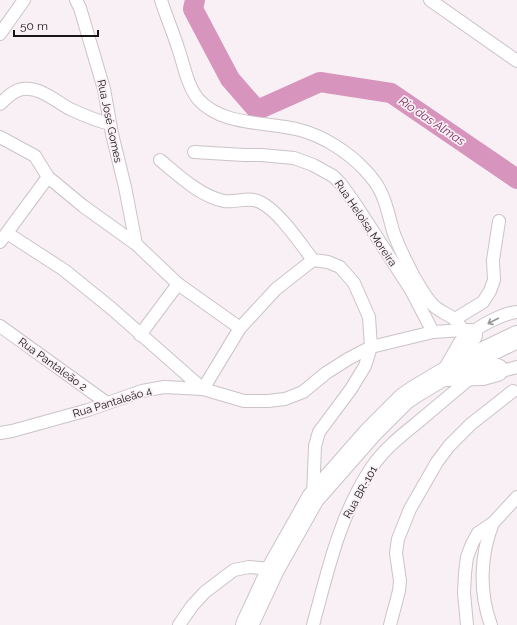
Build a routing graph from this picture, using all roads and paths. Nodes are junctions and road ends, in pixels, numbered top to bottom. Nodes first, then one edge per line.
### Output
1 (24, 0) edge
2 (76, 0) edge
3 (161, 0) edge
4 (430, 0) edge
5 (0, 34) edge
6 (515, 58) edge
7 (0, 104) edge
8 (110, 124) junction
9 (0, 136) edge
10 (194, 152) dead end
11 (160, 160) dead end
12 (48, 177) junction
13 (499, 221) dead end
14 (4, 237) edge
15 (136, 244) junction
16 (313, 260) junction
17 (178, 284) junction
18 (517, 312) edge
19 (455, 319) junction
20 (0, 326) edge
21 (240, 328) junction
22 (433, 332) junction
23 (140, 334) junction
24 (517, 337) edge
25 (473, 345) junction
26 (371, 348) junction
27 (505, 369) edge
28 (445, 373) junction
29 (203, 389) junction
30 (515, 390) edge
31 (107, 403) junction
32 (0, 433) edge
33 (517, 497) edge
34 (313, 498) junction
35 (493, 523) junction
36 (273, 569) junction
37 (179, 625) edge
38 (247, 625) edge
39 (313, 625) edge
40 (390, 625) edge
41 (467, 625) edge
42 (491, 625) edge

1 - 5 street
2 - 8 street, Rua José Gomes
3 - 19 street
4 - 6 street
7 - 8 street
8 - 15 street, Rua José Gomes
9 - 12 street
10 - 22 street, Rua Heloisa Moreira
11 - 16 street
12 - 14 street
12 - 15 street
13 - 19 street
14 - 23 street
15 - 17 street
16 - 21 street
16 - 26 street
17 - 21 street
17 - 23 street
18 -> 25 street
19 - 25 street
20 - 31 street, Rua Pantaleão 2
21 - 29 street
22 - 25 street
22 - 26 street
23 - 29 street
24 - 25 highway
25 - 27 highway
25 - 28 highway
25 - 28 highway
25 - 39 street, Rua BR-101
26 - 29 street
26 - 34 street
27 - 30 street
28 - 34 highway
29 - 31 street, Rua Pantaleão 4
30 - 40 street
31 - 32 street, Rua Pantaleão 4
33 - 35 street
34 - 36 highway
35 - 41 street
35 - 42 street
36 - 37 street
36 - 38 highway

